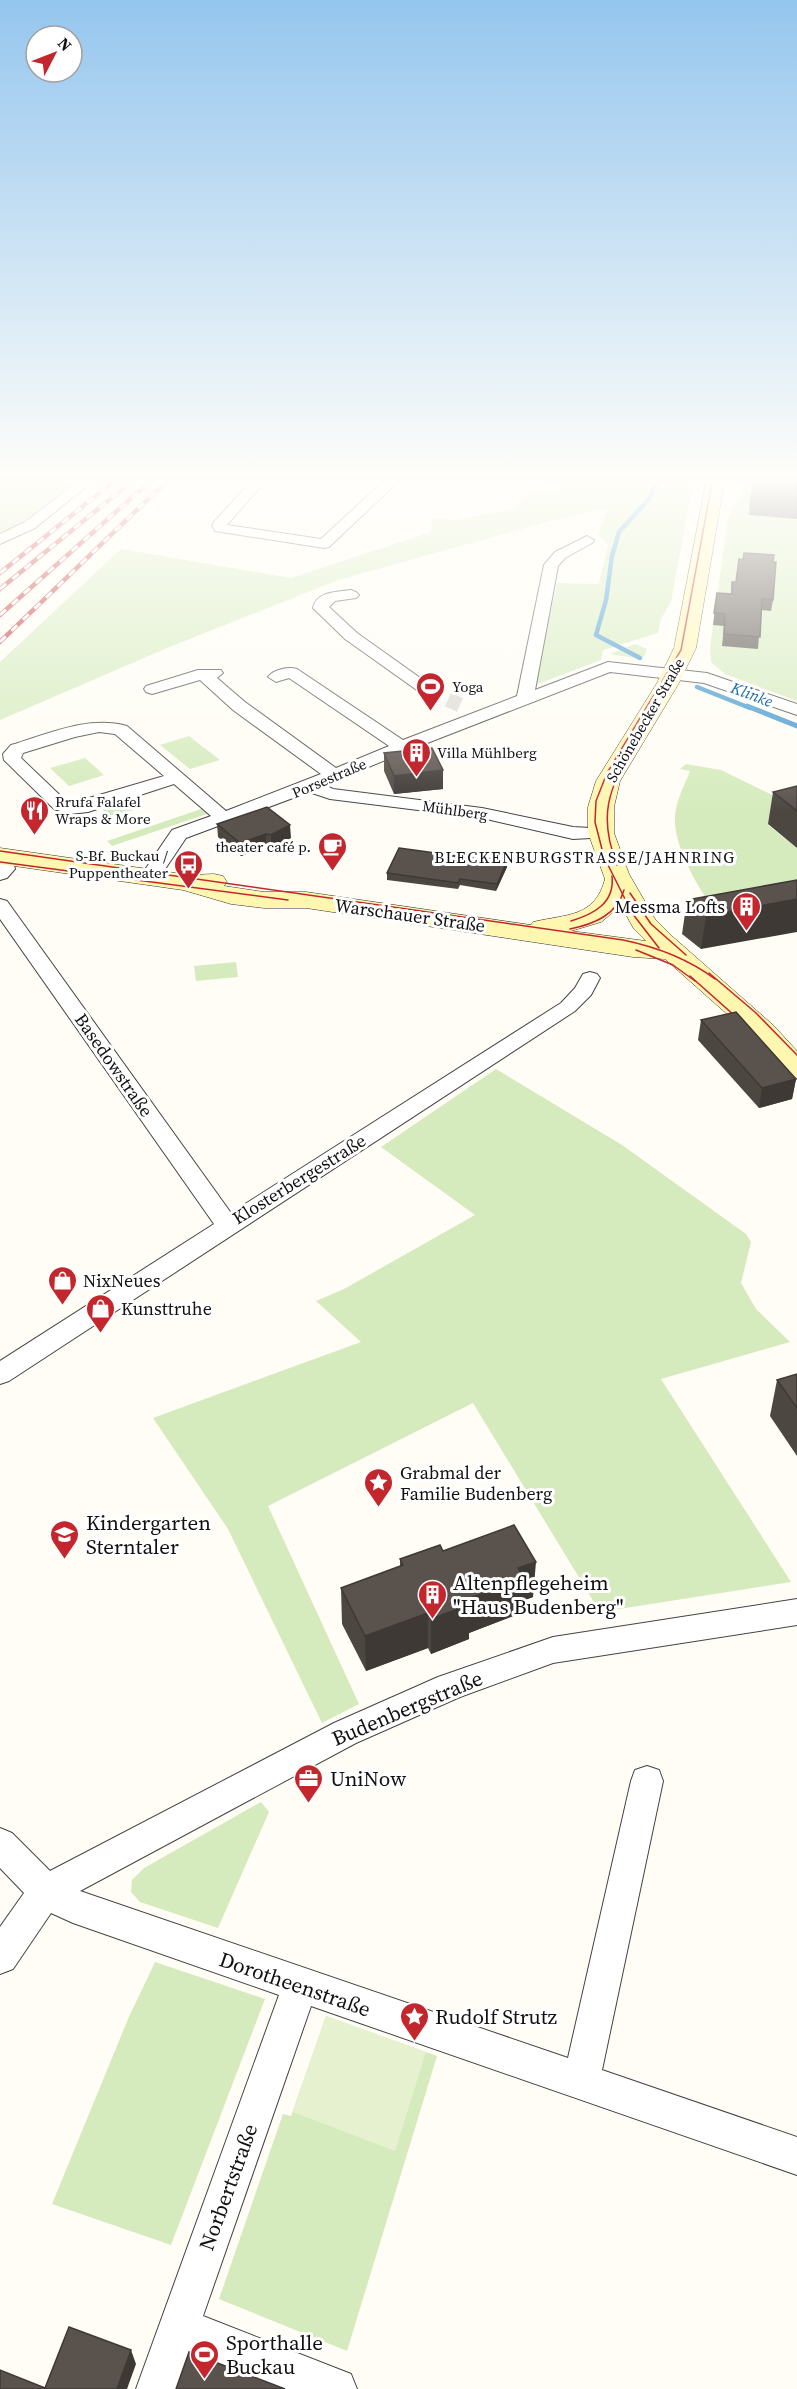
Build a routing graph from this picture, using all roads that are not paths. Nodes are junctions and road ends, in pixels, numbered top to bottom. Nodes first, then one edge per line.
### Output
1 (546, 589) edge
2 (696, 589) edge
3 (351, 596) dead end
4 (674, 673) junction
5 (276, 677) dead end
6 (152, 689) dead end
7 (427, 690) tunnel mouth
8 (525, 697) junction
9 (460, 705) tunnel mouth
10 (797, 710) edge
11 (479, 716) junction
12 (402, 747) junction
13 (334, 775) junction
14 (176, 778) junction
15 (310, 786) junction
16 (224, 818) junction
17 (601, 833) junction
18 (1, 861) edge
19 (150, 878) junction
20 (619, 878) junction
21 (0, 905) edge
22 (514, 930) junction
23 (671, 951) junction
24 (590, 978) dead end
25 (797, 1069) edge
26 (227, 1225) junction
27 (0, 1374) edge
28 (797, 1612) edge
29 (647, 1780) dead end
30 (0, 1844) edge
31 (46, 1891) junction
32 (0, 1957) edge
33 (300, 1986) junction
34 (581, 2082) junction
35 (797, 2156) edge
36 (178, 2327) junction
37 (157, 2389) edge
38 (336, 2389) edge

1 - 8 street
2 - 4 main road, Schönebecker Straße
3 - 7 street
4 - 8 street, Porsestraße
4 - 10 street, Porsestraße
4 - 17 main road, Schönebecker Straße
5 - 12 street
6 - 13 street
8 - 11 street, Porsestraße
9 - 11 street
11 - 12 street, Porsestraße
12 - 13 street, Porsestraße
13 - 15 street, Porsestraße
14 - 14 street
14 - 16 street
15 - 16 street, Porsestraße
15 - 17 street, Mühlberg
16 - 19 street, Porsestraße
17 - 20 main road, Schönebecker Straße
18 - 19 main road, Warschauer Straße
19 - 22 main road, Warschauer Straße
20 - 22 main road, Warschauer Straße
20 - 23 main road, Schönebecker Straße
21 - 26 street, Basedowstraße
22 - 23 main road, Warschauer Straße
23 - 25 main road, Schönebecker Straße
24 - 26 street, Klosterbergestraße
26 - 27 street, Klosterbergestraße
28 - 31 street, Budenbergstraße
29 - 34 street
30 - 31 street, Dorotheenstraße
31 - 32 street
31 - 33 street, Dorotheenstraße
33 - 34 street, Dorotheenstraße
33 - 36 street, Norbertstraße
34 - 35 street, Dorotheenstraße
36 - 37 street, Norbertstraße
36 - 38 street

